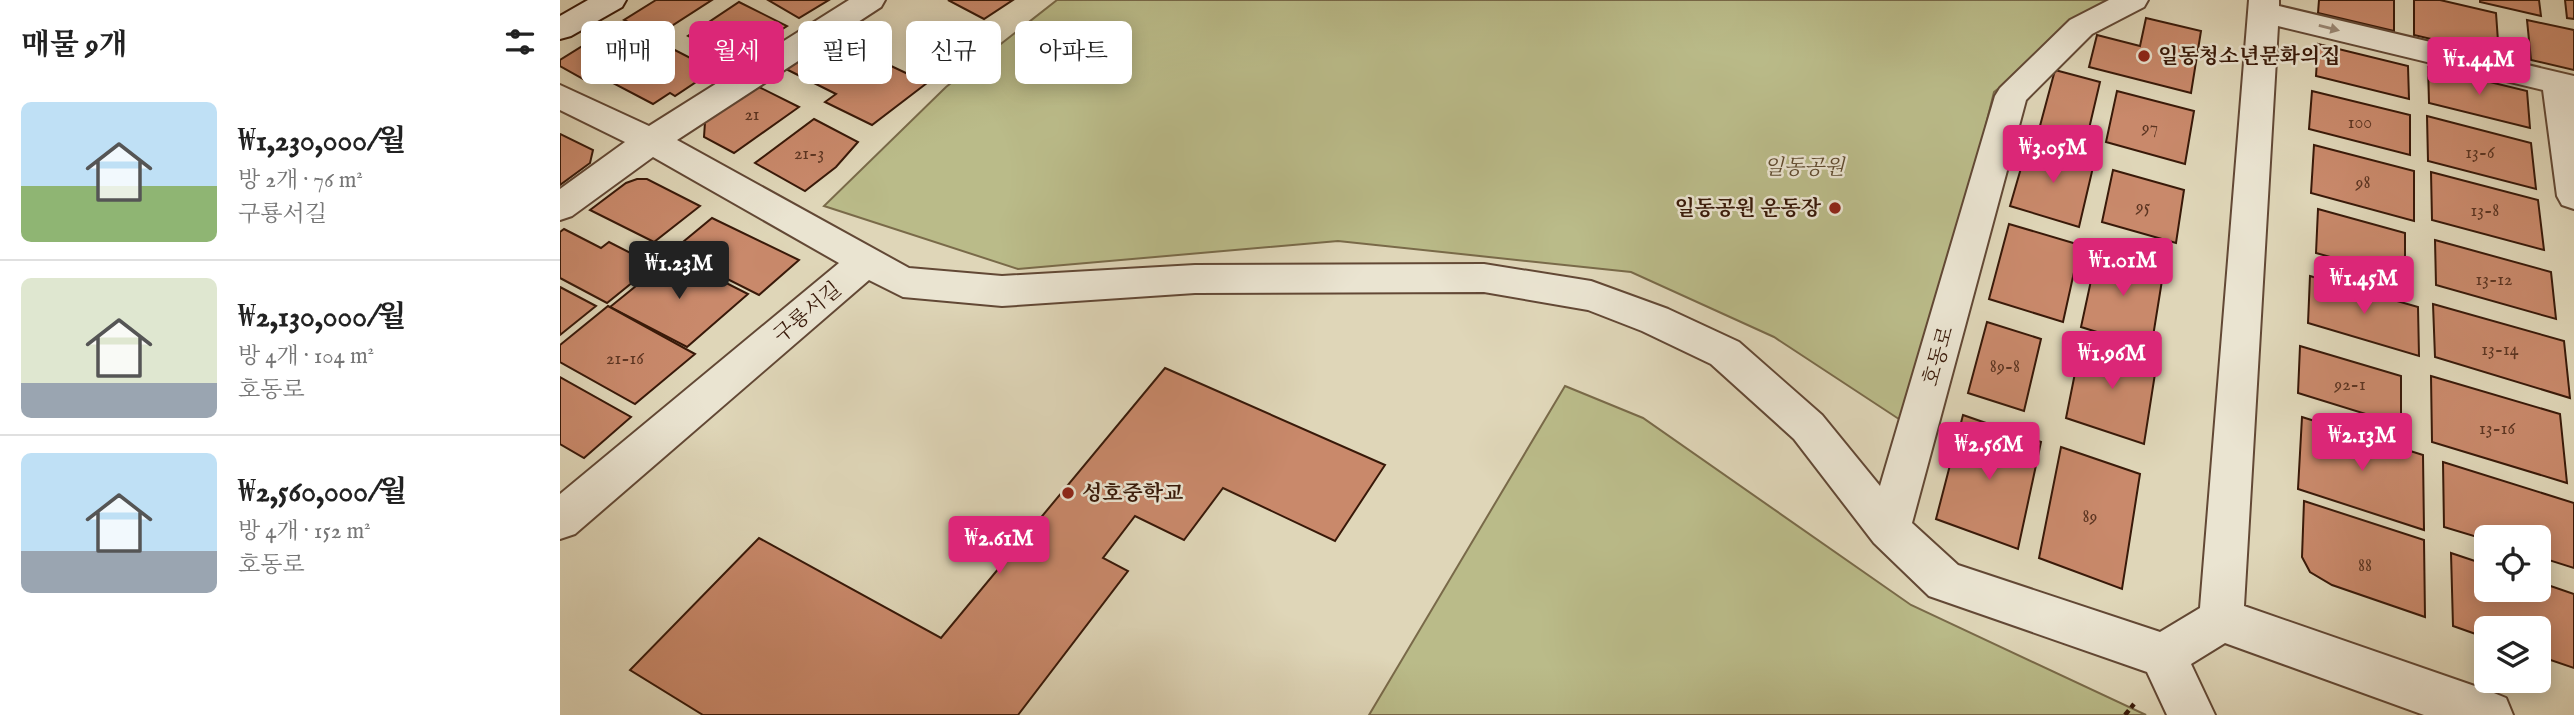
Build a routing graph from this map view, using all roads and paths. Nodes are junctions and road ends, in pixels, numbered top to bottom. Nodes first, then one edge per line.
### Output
1 (611, 0) edge
2 (870, 0) edge
3 (2133, 0) edge
4 (2263, 6) edge
5 (560, 29) edge
6 (2566, 85) edge
7 (560, 96) edge
8 (650, 141) junction
9 (2574, 196) edge
10 (560, 207) edge
11 (865, 263) junction
12 (560, 520) edge
13 (1889, 529) junction
14 (2221, 620) junction
15 (2163, 655) junction
16 (2191, 715) edge
17 (2488, 715) edge

1 - 5 street
2 - 8 street
3 - 13 street, 호동로
4 -> 6 street
4 - 14 street
6 - 9 street
7 - 8 street, 구룡서길
8 - 10 street
8 - 11 street, 구룡서길
11 - 12 street, 구룡서길
11 - 13 street
13 - 15 street
14 - 15 street
14 - 17 street
15 - 16 street

